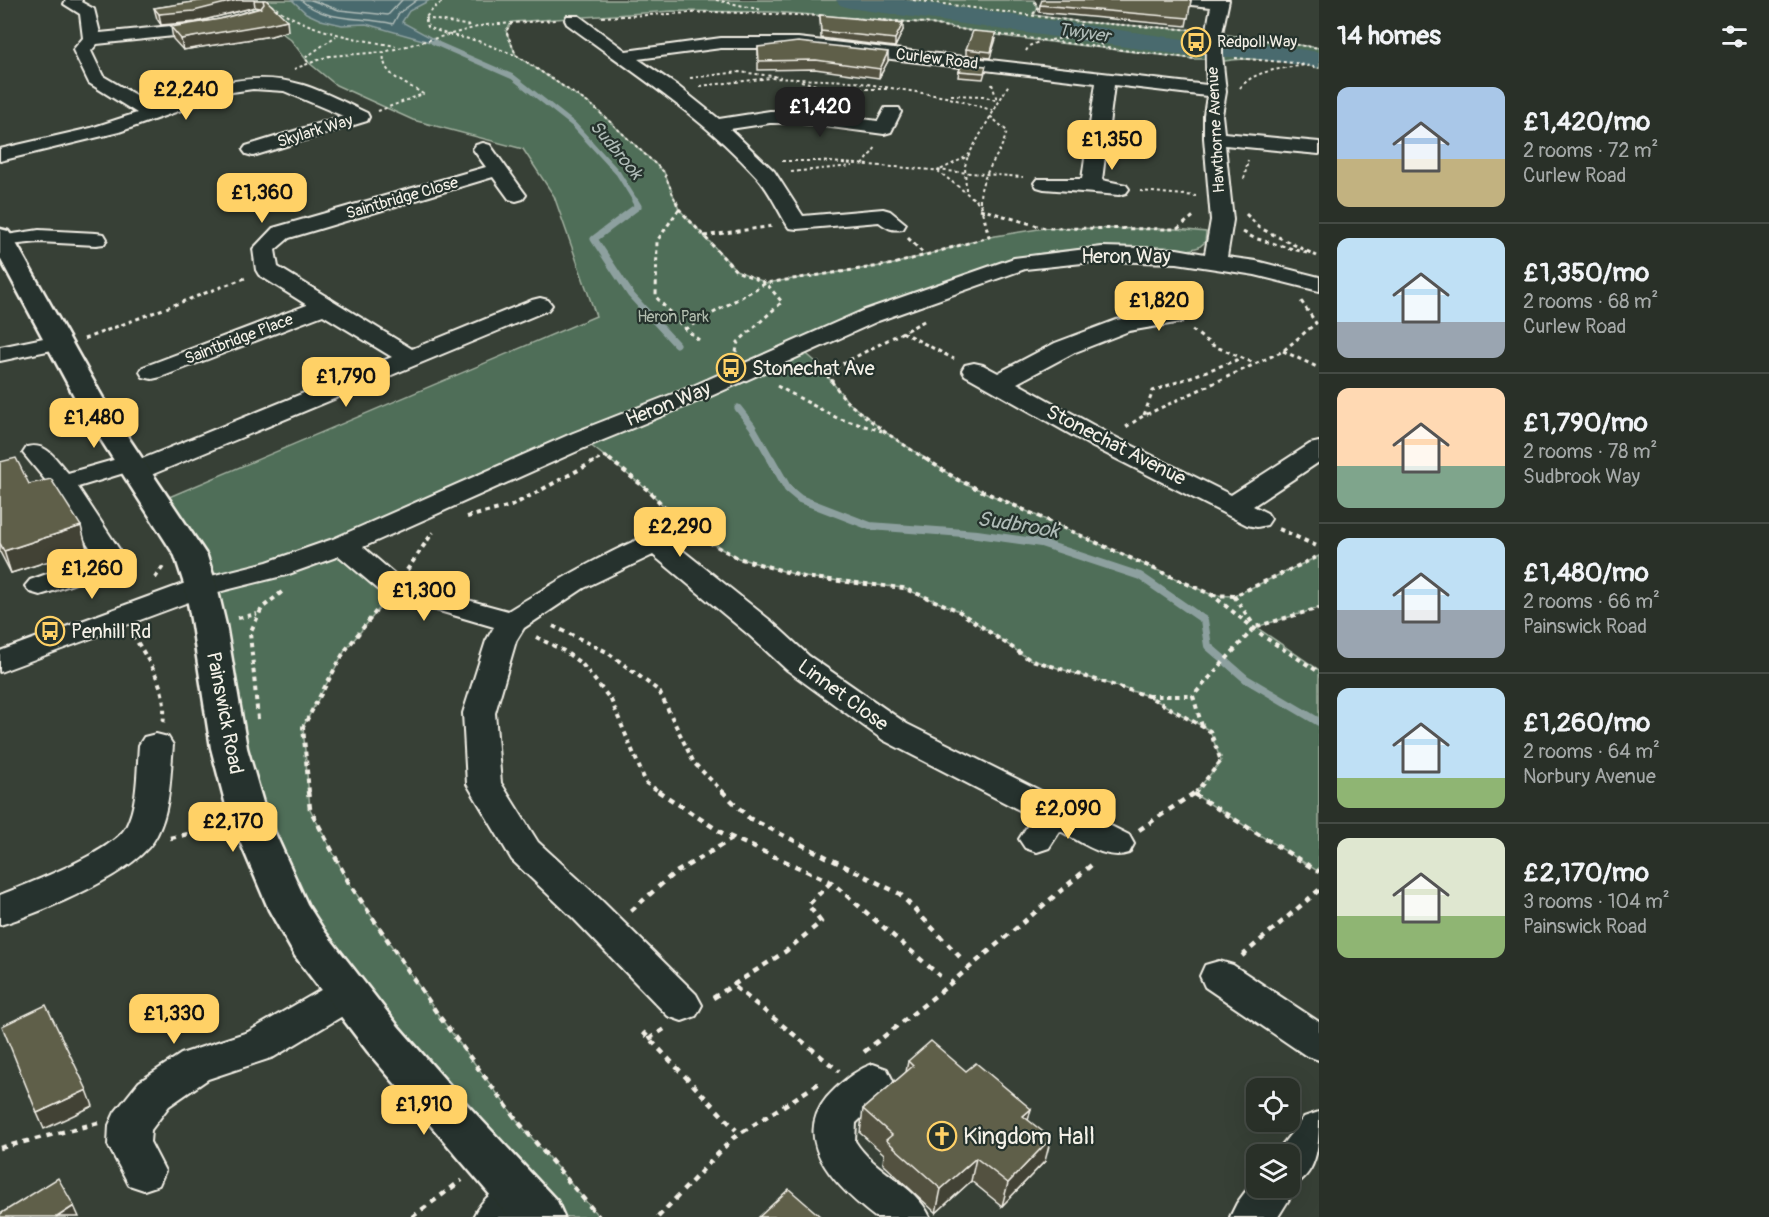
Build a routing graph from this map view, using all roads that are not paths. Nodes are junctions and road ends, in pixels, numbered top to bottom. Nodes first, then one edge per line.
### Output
1 (74, 0) edge
2 (1191, 0) edge
3 (1221, 2) edge
4 (256, 14) edge
5 (573, 20) road end
6 (93, 39) junction
7 (625, 56) junction
8 (1106, 78) junction
9 (1217, 92) junction
10 (154, 113) junction
11 (715, 125) junction
12 (1214, 138) junction
13 (876, 146) road end
14 (1319, 148) edge
15 (483, 149) dead end
16 (253, 150) dead end
17 (0, 155) edge
18 (496, 171) junction
19 (1044, 183) road end
20 (1091, 185) junction
21 (1119, 189) road end
22 (516, 195) dead end
23 (884, 214) dead end
24 (797, 222) junction
25 (774, 226) road end
26 (96, 238) dead end
27 (4, 246) edge
28 (1215, 261) junction
29 (1319, 284) edge
30 (325, 306) junction
31 (527, 306) dead end
32 (1173, 316) road end
33 (59, 345) junction
34 (0, 354) edge
35 (410, 358) junction
36 (974, 370) road end
37 (152, 372) dead end
38 (999, 383) junction
39 (1319, 450) edge
40 (36, 453) dead end
41 (133, 467) junction
42 (62, 483) junction
43 (688, 531) road end
44 (656, 543) junction
45 (342, 546) junction
46 (40, 586) dead end
47 (201, 587) junction
48 (525, 623) junction
49 (0, 662) edge
50 (156, 745) road end
51 (1116, 844) road end
52 (0, 911) edge
53 (1219, 976) road end
54 (347, 994) junction
55 (686, 1010) road end
56 (1319, 1043) edge
57 (855, 1068) road end
58 (1319, 1130) edge
59 (1300, 1154) edge
60 (144, 1170) dead end
61 (1266, 1198) edge
62 (519, 1210) edge
63 (908, 1217) edge
64 (1252, 1217) edge

1 - 6 street
2 - 3 street
3 - 9 street, Hawthorne Avenue
4 - 6 street
5 - 7 street
6 - 10 street
7 - 8 street, Curlew Road
7 - 11 street
8 - 9 street, Curlew Road
8 - 20 street
9 - 12 street, Hawthorne Avenue
10 - 16 street, Skylark Way
10 - 17 street, Skylark Way
11 - 13 street
11 - 24 street
12 - 14 street
12 - 28 street, Hawthorne Avenue
15 - 18 street
18 - 22 street
18 - 30 street, Saintbridge Close
19 - 20 street
20 - 21 street
23 - 24 street
24 - 25 street
26 - 27 street
27 - 33 main road, Painswick Road
28 - 29 street, Heron Way
28 - 45 street, Heron Way
30 - 35 street
30 - 37 street, Saintbridge Place
31 - 35 street
32 - 38 street
33 - 34 street
33 - 41 main road, Painswick Road
35 - 41 street
36 - 38 street, Stonechat Avenue
38 - 39 street, Stonechat Avenue
40 - 42 street
41 - 42 street
41 - 47 main road, Painswick Road
42 - 46 street
43 - 44 street
44 - 48 street
44 - 51 street, Linnet Close
45 - 47 street, Heron Way
45 - 48 street
47 - 49 street, Heron Way
47 - 54 main road, Painswick Road
48 - 55 street
50 - 52 street
53 - 56 street
54 - 60 street
54 - 62 main road, Painswick Road
57 - 63 street
58 - 59 street
61 - 64 street

